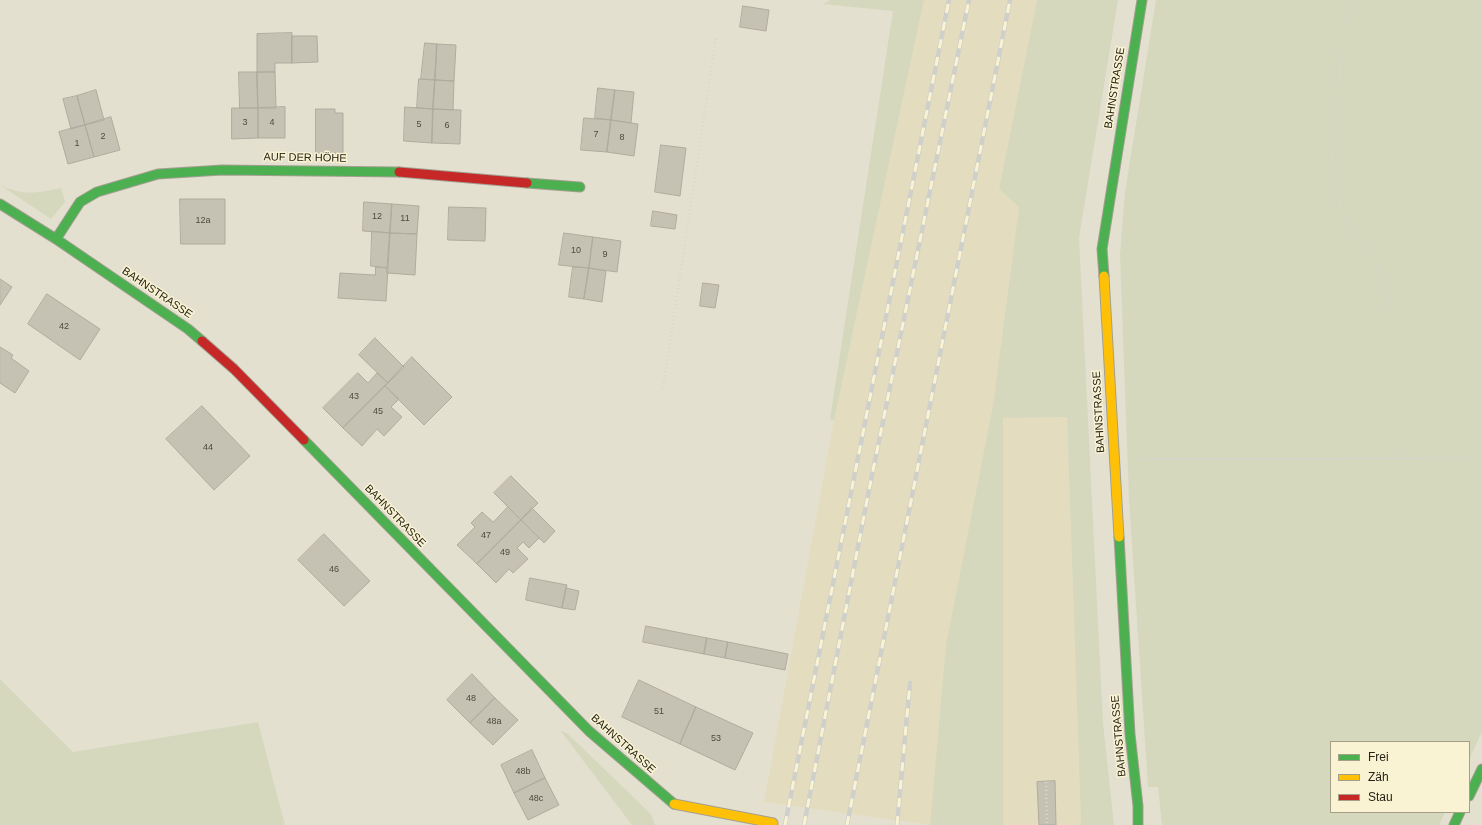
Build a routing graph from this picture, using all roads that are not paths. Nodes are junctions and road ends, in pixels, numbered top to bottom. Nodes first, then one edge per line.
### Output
1 (1142, 0) edge
2 (580, 187) dead end
3 (0, 204) edge
4 (56, 239) junction
5 (1482, 769) edge
6 (1470, 794) edge
7 (1460, 813) edge
8 (773, 823) dead end
9 (1138, 825) edge
10 (1454, 825) edge

1 - 9 street, BAHNSTRASSE
2 - 4 street, AUF DER HÖHE
3 - 4 street, BAHNSTRASSE
4 - 8 street, BAHNSTRASSE
5 - 6 street
7 - 10 street

